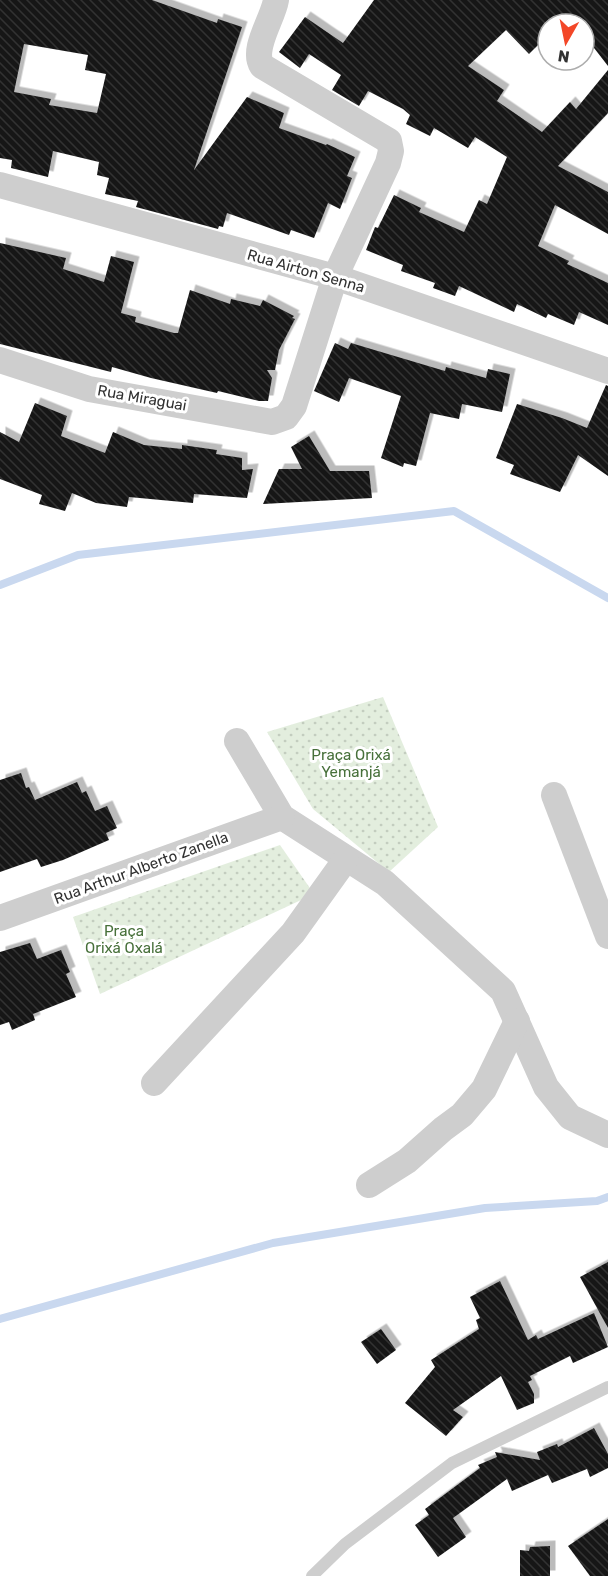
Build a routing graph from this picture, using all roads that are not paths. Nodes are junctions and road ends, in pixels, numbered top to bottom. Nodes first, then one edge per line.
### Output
1 (276, 0) edge
2 (0, 185) edge
3 (335, 277) junction
4 (0, 360) edge
5 (608, 371) edge
6 (237, 741) dead end
7 (554, 795) dead end
8 (282, 817) junction
9 (346, 859) junction
10 (0, 918) edge
11 (608, 936) edge
12 (517, 1021) junction
13 (154, 1083) dead end
14 (608, 1135) edge
15 (369, 1185) dead end
16 (608, 1388) edge
17 (312, 1576) edge

1 - 3 street
2 - 3 street, Rua Airton Senna
3 - 4 street, Rua Miraguai
3 - 5 street, Rua Airton Senna
6 - 8 street
7 - 11 street
8 - 9 street
8 - 10 street, Rua Arthur Alberto Zanella
9 - 12 street
9 - 13 street
12 - 14 street
12 - 15 street
16 - 17 lane

